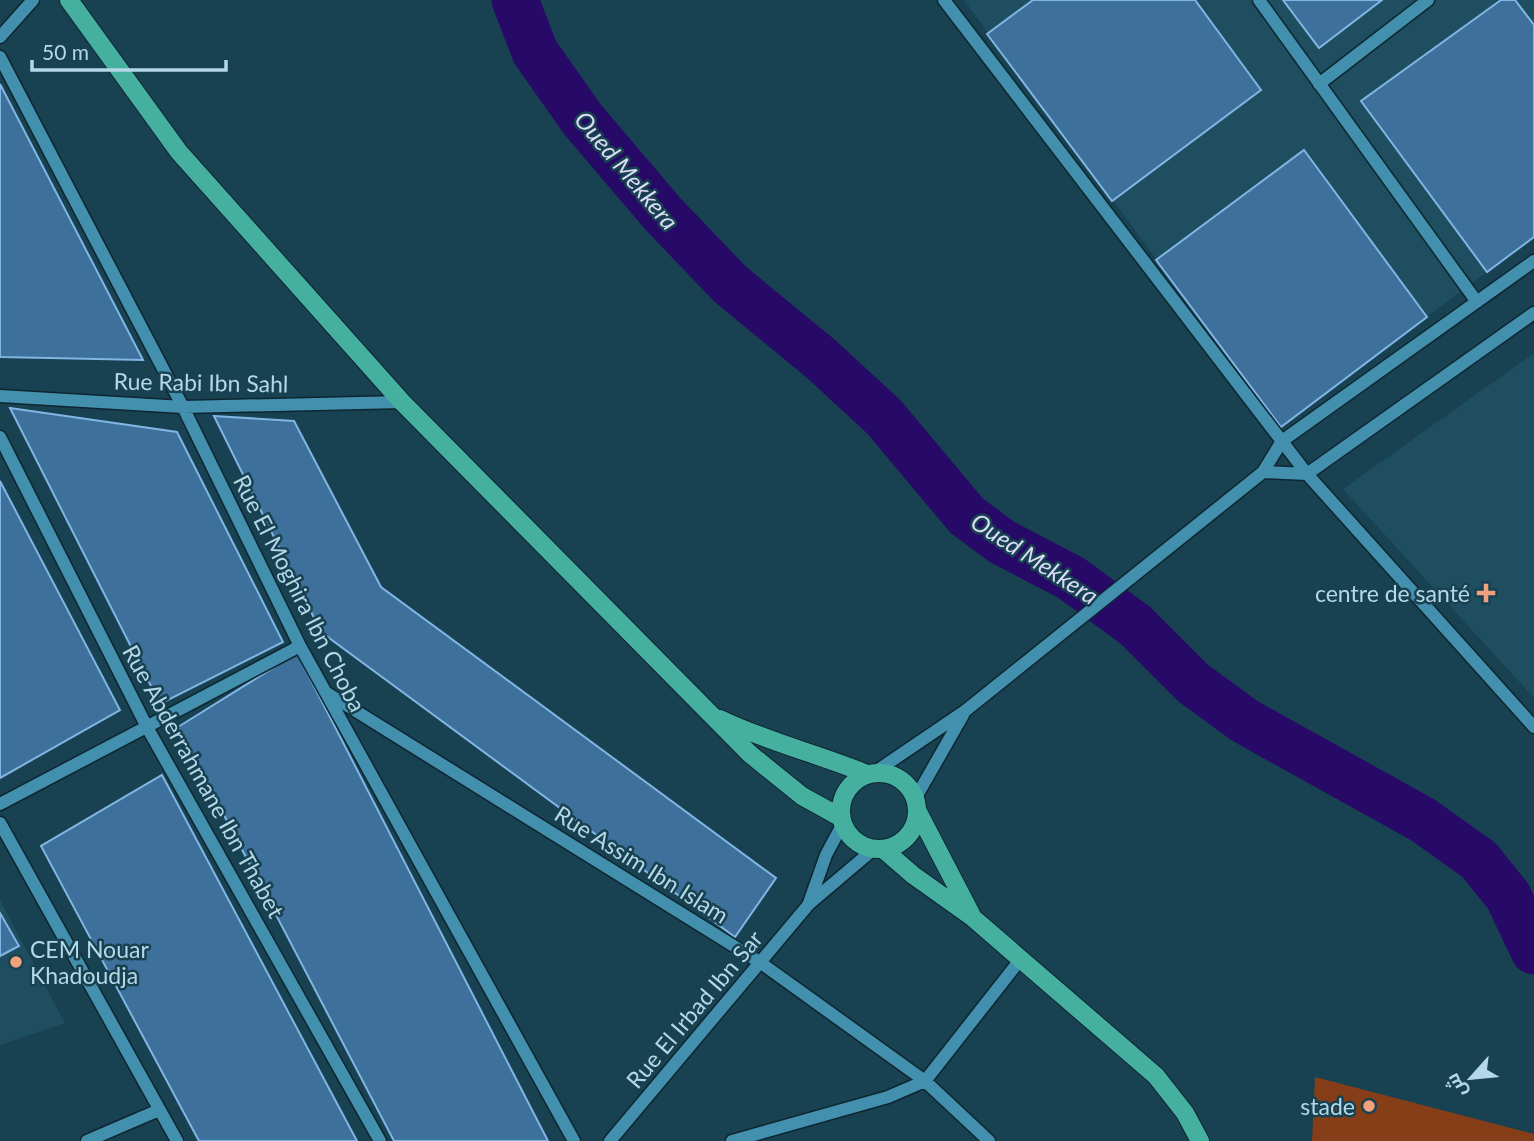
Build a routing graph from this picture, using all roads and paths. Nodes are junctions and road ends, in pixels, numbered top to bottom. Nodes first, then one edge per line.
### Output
1 (33, 0) edge
2 (69, 0) edge
3 (944, 0) edge
4 (1259, 0) edge
5 (1428, 0) edge
6 (0, 37) edge
7 (0, 57) edge
8 (1319, 84) junction
9 (1534, 261) edge
10 (1477, 302) junction
11 (1534, 313) edge
12 (0, 396) edge
13 (402, 402) junction
14 (183, 407) junction
15 (0, 437) edge
16 (1282, 441) junction
17 (1263, 472) junction
18 (1307, 474) junction
19 (300, 646) junction
20 (325, 692) junction
21 (965, 711) junction
22 (706, 712) junction
23 (1534, 727) edge
24 (148, 729) junction
25 (871, 773) junction
26 (0, 804) edge
27 (916, 805) junction
28 (841, 821) junction
29 (0, 823) edge
30 (879, 849) junction
31 (809, 904) junction
32 (972, 917) junction
33 (1020, 960) junction
34 (761, 963) junction
35 (925, 1081) junction
36 (159, 1110) junction
37 (87, 1141) edge
38 (177, 1141) edge
39 (380, 1141) edge
40 (574, 1141) edge
41 (610, 1141) edge
42 (732, 1141) edge
43 (989, 1141) edge
44 (1200, 1141) edge

1 - 6 street
2 - 13 main road
3 - 16 street
4 - 8 street
5 - 8 street
7 - 14 street, Rue El Moghira Ibn Choba
8 - 10 street
9 - 10 street
10 - 16 street
11 - 18 street
12 - 14 street, Rue Rabi Ibn Sahl
13 - 14 street, Rue Rabi Ibn Sahl
13 - 22 main road
14 - 19 street, Rue El Moghira Ibn Choba
15 - 24 street, Rue Abderrahmane Ibn Thabet
16 - 17 street
16 - 18 street
17 - 18 street
17 - 21 street
18 - 23 street
19 - 20 street, Rue El Moghira Ibn Choba
19 - 24 street
20 - 34 street, Rue Assim Ibn Islam
20 - 40 street, Rue El Moghira Ibn Choba
21 - 25 street
21 - 27 street
22 - 25 main road
22 - 28 main road
24 - 26 street
24 - 39 street, Rue Abderrahmane Ibn Thabet
25 - 27 main road
25 - 28 main road
27 - 30 main road
27 - 32 main road
28 - 30 main road
28 - 31 street
29 - 36 street
30 - 31 street
30 - 32 main road
31 - 34 street, Rue El Irbad Ibn Sar
32 - 33 main road
33 - 35 street
33 - 44 main road
34 - 35 street, Rue Assim Ibn Islam
34 - 41 street, Rue El Irbad Ibn Sar
35 - 42 street
35 - 43 street, Rue Assim Ibn Islam
36 - 37 street
36 - 38 street

